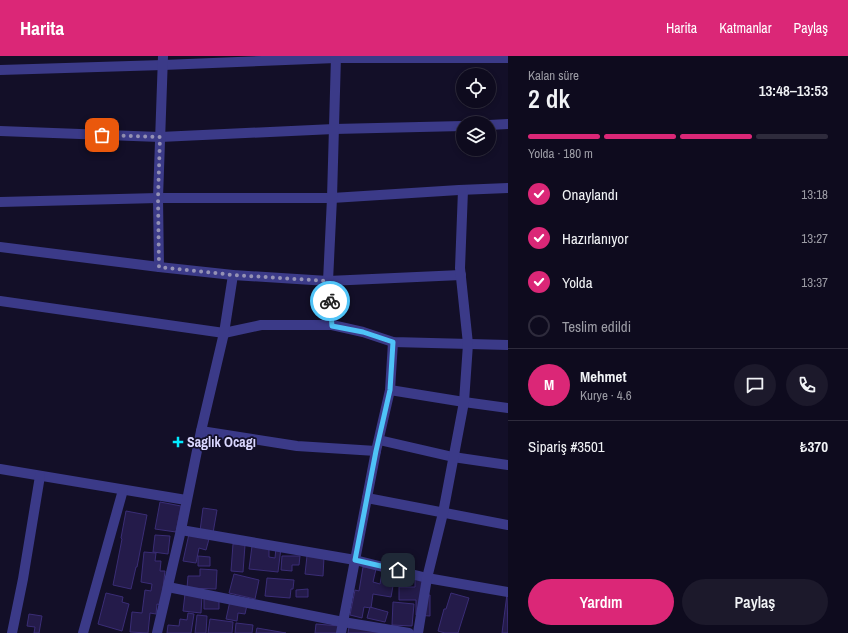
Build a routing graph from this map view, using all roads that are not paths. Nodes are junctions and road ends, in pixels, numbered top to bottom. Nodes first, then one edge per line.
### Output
1 (336, 57) edge
2 (414, 57) edge
3 (464, 57) edge
4 (508, 58) edge
5 (163, 61) edge
6 (0, 70) edge
7 (508, 124) edge
8 (496, 125) edge
9 (456, 126) edge
10 (334, 129) junction
11 (0, 132) edge
12 (160, 137) junction
13 (508, 188) edge
14 (463, 190) junction
15 (158, 198) junction
16 (332, 198) junction
17 (0, 202) edge
18 (0, 247) edge
19 (159, 267) junction
20 (233, 275) junction
21 (460, 275) junction
22 (328, 281) junction
23 (0, 301) edge
24 (332, 326) junction
25 (224, 333) junction
26 (393, 342) junction
27 (468, 344) junction
28 (508, 345) edge
29 (390, 390) junction
30 (464, 402) junction
31 (508, 408) edge
32 (201, 431) junction
33 (379, 440) junction
34 (376, 451) junction
35 (453, 457) junction
36 (508, 465) edge
37 (0, 468) edge
38 (40, 476) junction
39 (123, 490) junction
40 (367, 498) junction
41 (186, 500) junction
42 (443, 512) junction
43 (508, 524) edge
44 (181, 530) junction
45 (355, 560) junction
46 (427, 578) junction
47 (168, 587) junction
48 (508, 592) edge
49 (343, 622) junction
50 (12, 633) edge
51 (84, 633) edge
52 (157, 633) edge
53 (341, 633) edge
54 (409, 633) edge
55 (418, 633) edge

1 - 2 street
1 - 5 street
1 - 10 street
2 - 3 street
3 - 4 street
5 - 6 street
5 - 12 street
7 - 8 street
9 - 10 street
10 - 12 street
10 - 16 street
11 - 12 street
12 - 15 street
13 - 14 street
14 - 16 street
14 - 21 street
15 - 16 street
15 - 17 street
15 - 19 street
16 - 22 street
18 - 19 street
19 - 20 street
20 - 22 street
20 - 25 street
21 - 22 street
21 - 27 street
22 - 24 street
23 - 25 street
24 - 25 street
24 - 26 street
25 - 32 street
26 - 27 street
26 - 29 street
27 - 28 street
27 - 30 street
29 - 30 street
29 - 33 street
30 - 31 street
30 - 35 street
32 - 34 street
32 - 41 street
33 - 34 street
33 - 35 street
34 - 40 street
35 - 36 street
35 - 42 street
37 - 38 street
38 - 39 street
38 - 50 street
39 - 41 street
39 - 51 street
40 - 42 street
40 - 45 street
41 - 44 street
42 - 43 street
42 - 46 street
44 - 45 street
44 - 47 street
45 - 46 street
45 - 49 street
46 - 48 street
46 - 55 street
47 - 49 street
47 - 52 street
49 - 53 street
49 - 54 street

